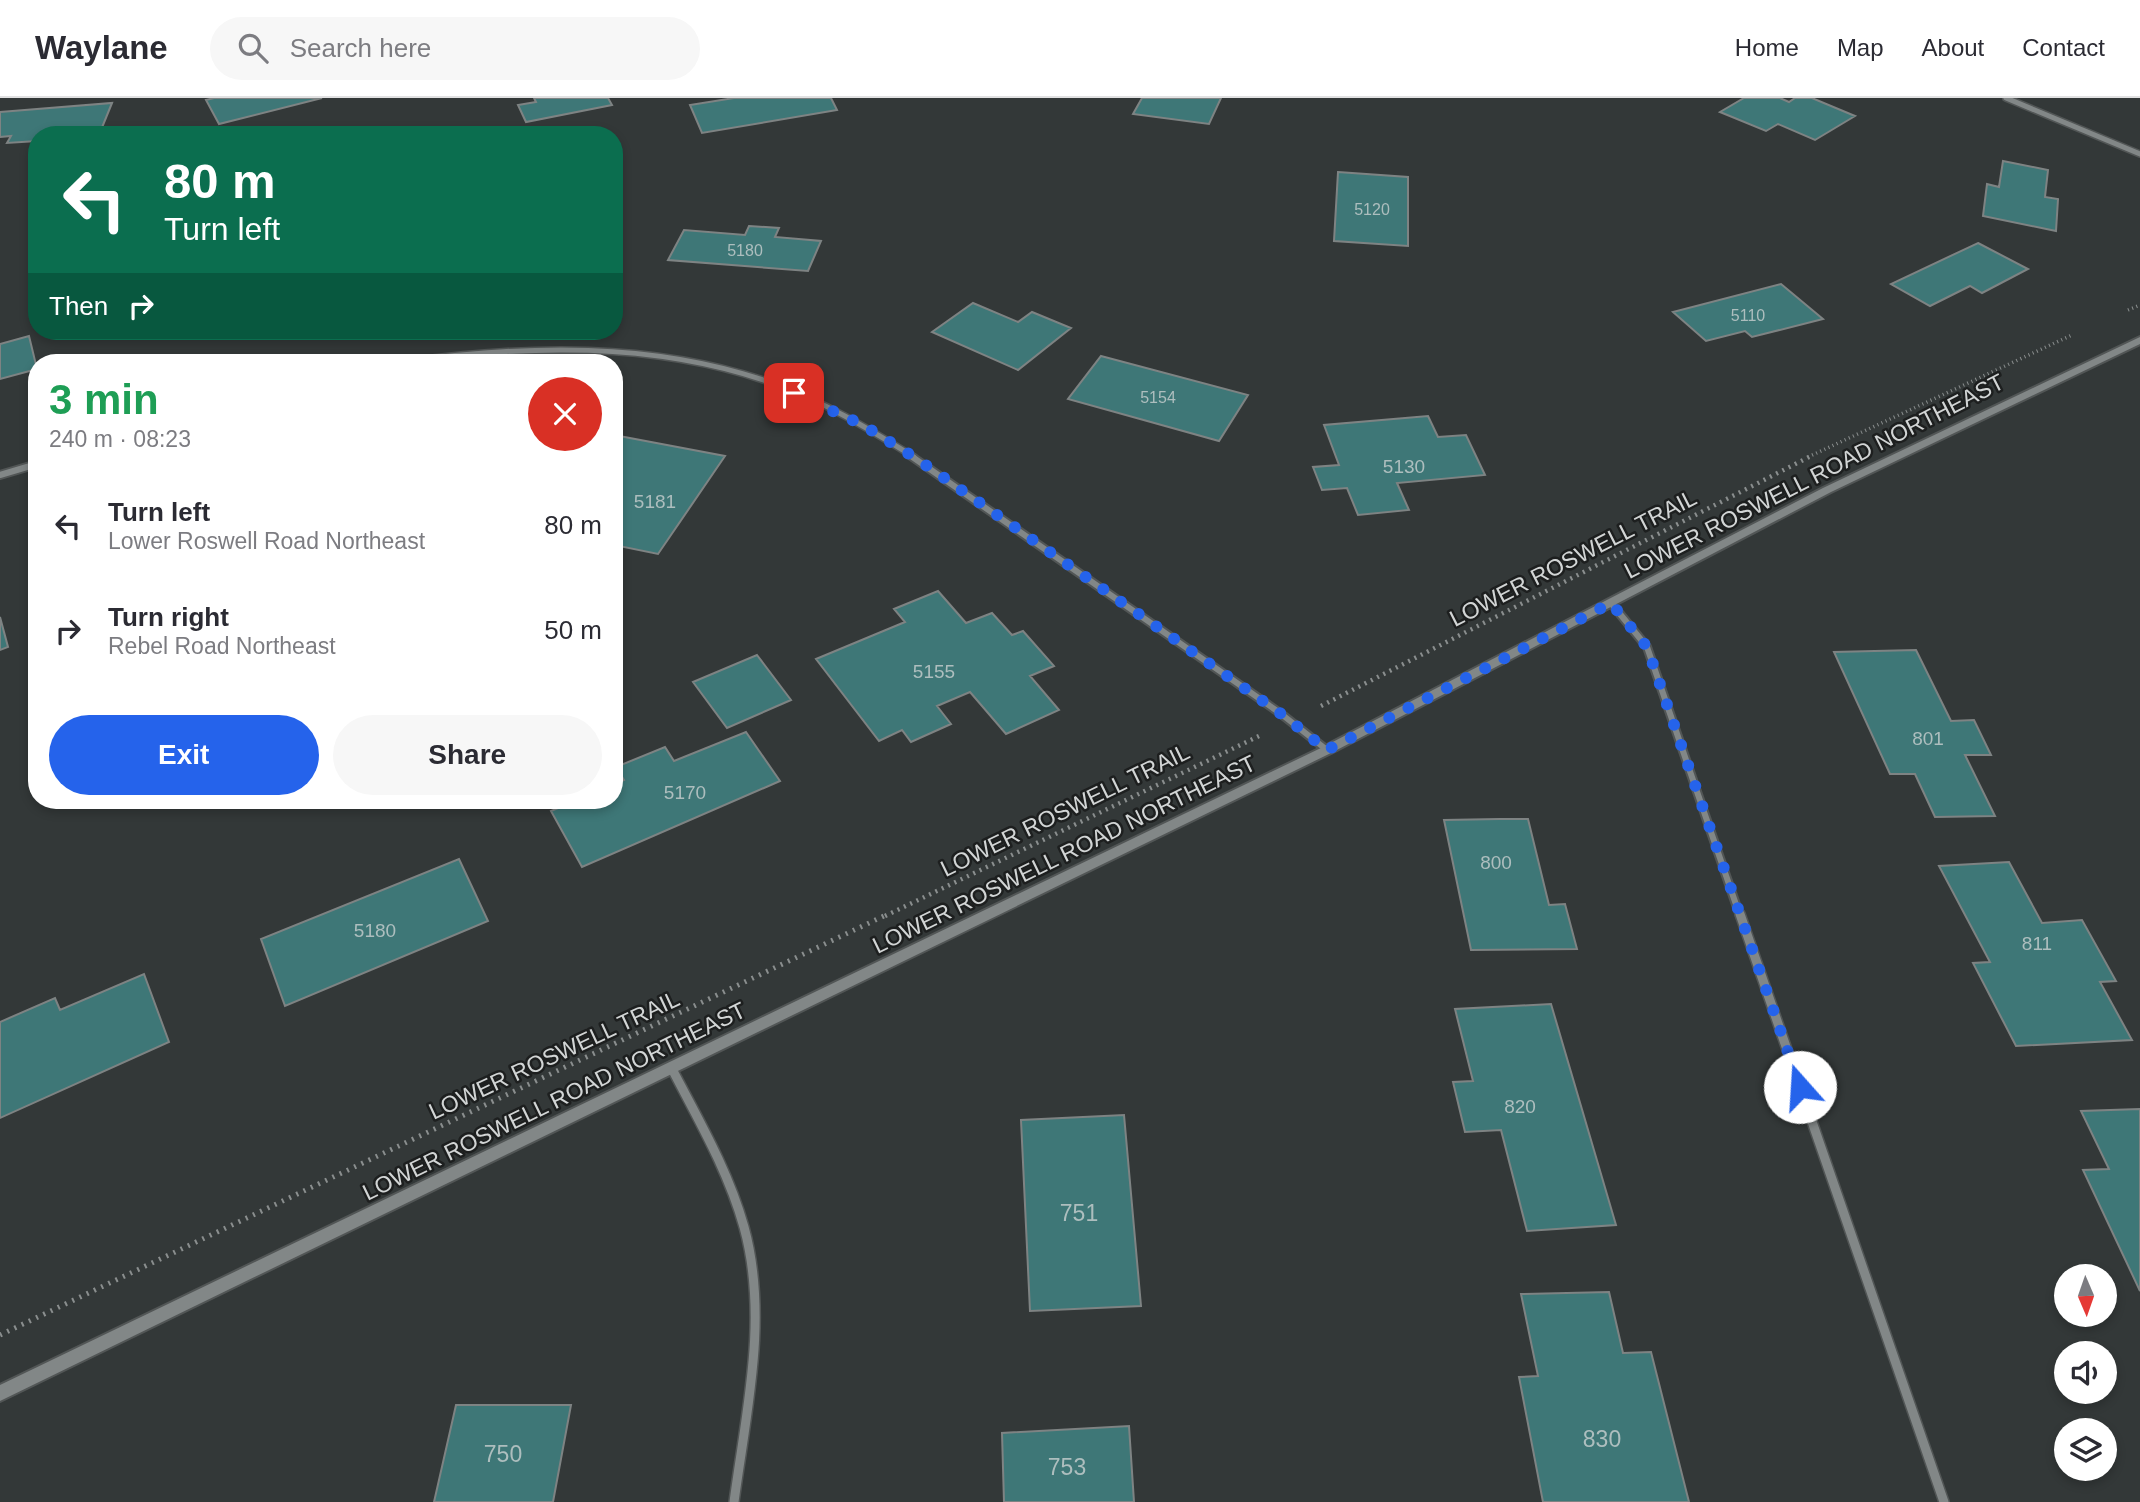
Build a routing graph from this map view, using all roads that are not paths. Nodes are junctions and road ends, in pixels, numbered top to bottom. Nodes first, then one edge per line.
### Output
1 (2006, 98) edge
2 (2140, 155) edge
3 (2140, 340) edge
4 (461, 354) edge
5 (603, 354) edge
6 (623, 355) edge
7 (28, 467) edge
8 (0, 475) edge
9 (1611, 603) junction
10 (1327, 750) junction
11 (671, 1067) junction
12 (0, 1393) edge
13 (734, 1502) edge
14 (1944, 1502) edge

1 - 2 street
3 - 9 street, LOWER ROSWELL ROAD NORTHEAST
4 - 5 street
6 - 10 street
7 - 8 street
9 - 10 street, LOWER ROSWELL ROAD NORTHEAST
9 - 14 street
10 - 11 street, LOWER ROSWELL ROAD NORTHEAST
11 - 12 street, LOWER ROSWELL ROAD NORTHEAST
11 - 13 street

